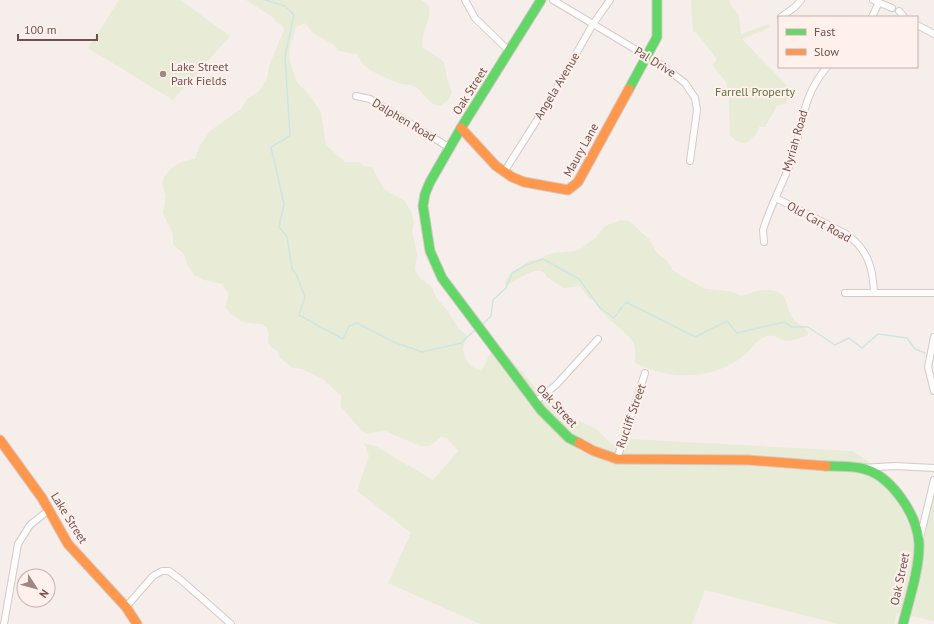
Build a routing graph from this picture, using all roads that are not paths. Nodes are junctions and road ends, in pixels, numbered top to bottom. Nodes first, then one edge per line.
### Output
1 (465, 0) edge
2 (541, 0) edge
3 (553, 0) edge
4 (610, 0) edge
5 (657, 0) edge
6 (801, 0) edge
7 (876, 1) edge
8 (892, 8) dead end
9 (899, 11) dead end
10 (782, 16) edge
11 (872, 16) edge
12 (903, 16) edge
13 (593, 24) junction
14 (918, 26) edge
15 (934, 34) edge
16 (509, 50) junction
17 (647, 57) junction
18 (826, 68) edge
19 (356, 96) dead end
20 (461, 128) junction
21 (450, 148) junction
22 (690, 160) dead end
23 (504, 172) junction
24 (776, 198) junction
25 (764, 242) dead end
26 (845, 293) dead end
27 (874, 293) junction
28 (934, 293) edge
29 (934, 337) edge
30 (598, 339) dead end
31 (645, 373) dead end
32 (934, 391) edge
33 (535, 402) junction
34 (0, 440) edge
35 (617, 459) junction
36 (861, 468) junction
37 (934, 468) edge
38 (934, 480) edge
39 (49, 510) junction
40 (919, 544) junction
41 (126, 607) junction
42 (4, 624) edge
43 (137, 624) edge
44 (231, 624) edge
45 (903, 624) edge

1 - 16 street
2 - 16 street, Oak Street
3 - 13 street, Pal Drive
4 - 13 street, Angela Avenue
5 - 17 street, Maury Lane
6 - 10 street
7 - 8 street
7 - 11 street
9 - 12 street
13 - 17 street, Pal Drive
13 - 23 street, Angela Avenue
14 - 15 street
16 - 20 street, Oak Street
17 - 22 street, Pal Drive
17 - 23 street, Maury Lane
18 - 24 street, Myriah Road
19 - 21 street, Dalphen Road
20 - 21 street, Oak Street
20 - 23 street, Maury Lane
21 - 33 street, Oak Street
24 - 25 street, Myriah Road
24 - 27 street, Old Cart Road
26 - 27 street
27 - 28 street
29 - 32 street
30 - 33 street
31 - 35 street, Rucliff Street
33 - 35 street, Oak Street
34 - 39 street, Lake Street
35 - 36 street, Oak Street
36 - 37 street
36 - 40 street, Oak Street
38 - 40 street
39 - 41 street, Lake Street
39 - 42 street
40 - 45 street, Oak Street
41 - 43 street, Lake Street
41 - 44 street

